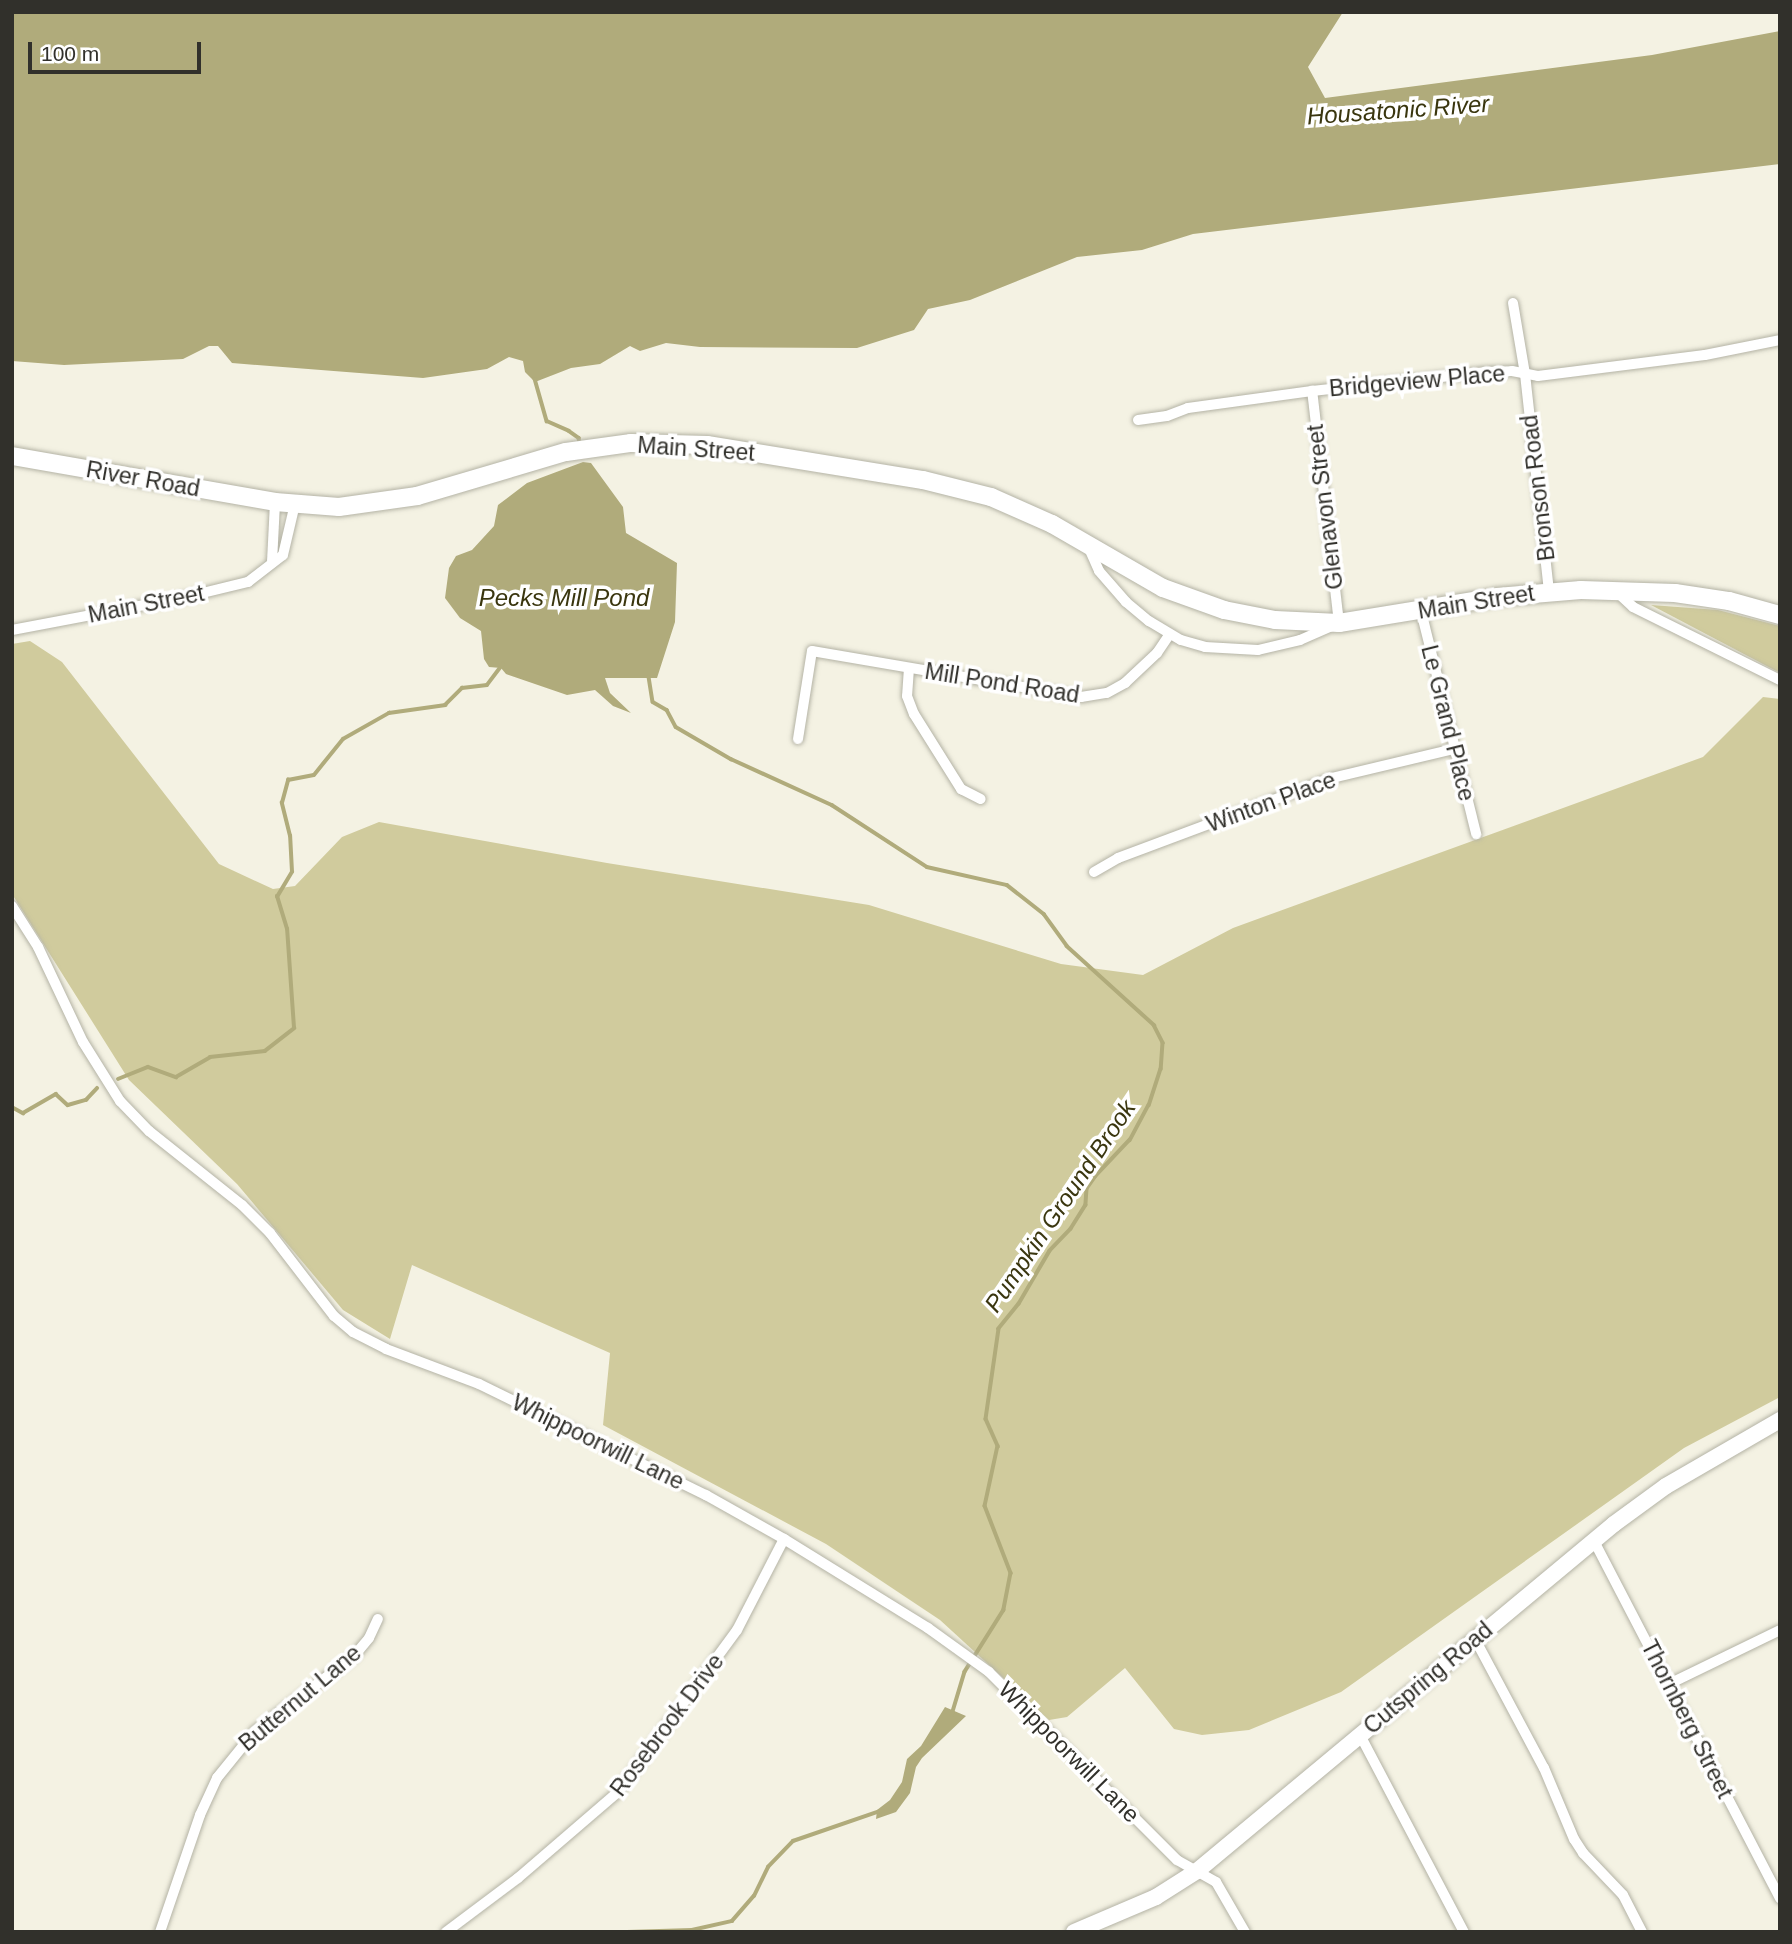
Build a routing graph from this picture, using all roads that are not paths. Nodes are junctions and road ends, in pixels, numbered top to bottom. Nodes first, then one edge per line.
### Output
1 (1513, 303) dead end
2 (1780, 340) edge
3 (1524, 374) junction
4 (1312, 391) junction
5 (1138, 421) dead end
6 (12, 456) edge
7 (275, 502) junction
8 (295, 504) junction
9 (1088, 546) junction
10 (272, 562) junction
11 (1614, 590) junction
12 (1549, 591) junction
13 (1421, 611) junction
14 (1780, 615) edge
15 (1339, 623) junction
16 (12, 630) edge
17 (1169, 635) junction
18 (909, 668) junction
19 (1780, 680) edge
20 (798, 739) dead end
21 (1454, 749) junction
22 (981, 799) dead end
23 (1476, 834) dead end
24 (1094, 872) dead end
25 (12, 906) edge
26 (1780, 1420) edge
27 (785, 1539) junction
28 (1594, 1541) junction
29 (378, 1619) dead end
30 (1780, 1630) edge
31 (1475, 1639) junction
32 (1670, 1684) junction
33 (1360, 1735) junction
34 (1197, 1871) junction
35 (1780, 1898) edge
36 (1083, 1930) edge
37 (160, 1932) edge
38 (446, 1932) edge
39 (1245, 1932) edge
40 (1464, 1932) edge
41 (1642, 1932) edge

1 - 3 street, Bronson Road
2 - 3 street, Bridgeview Place
3 - 4 street, Bridgeview Place
3 - 12 street, Bronson Road
4 - 5 street, Bridgeview Place
4 - 15 street, Glenavon Street
6 - 7 main road, River Road
7 - 8 main road, Main Street
7 - 10 street
8 - 9 main road, Main Street
8 - 10 street, Main Street
9 - 15 main road, Main Street
9 - 17 street, Main Street
10 - 16 street, Main Street
11 - 12 main road, Main Street
11 - 14 main road, Main Street
11 - 19 street
12 - 13 main road, Main Street
13 - 15 main road, Main Street
13 - 21 street, Le Grand Place
15 - 17 street, Main Street
17 - 18 street, Mill Pond Road
18 - 20 street, Mill Pond Road
18 - 22 street
21 - 23 street, Le Grand Place
21 - 24 street, Winton Place
25 - 27 street, Whippoorwill Lane
26 - 28 street, Cutspring Road
27 - 34 street, Whippoorwill Lane
27 - 38 street, Rosebrook Drive
28 - 31 street, Cutspring Road
28 - 32 street, Thornberg Street
29 - 37 street, Butternut Lane
30 - 32 street
31 - 33 street, Cutspring Road
31 - 41 street
32 - 35 street, Thornberg Street
33 - 34 street, Cutspring Road
33 - 40 street
34 - 36 street, Cutspring Road
34 - 39 street, Whippoorwill Lane

